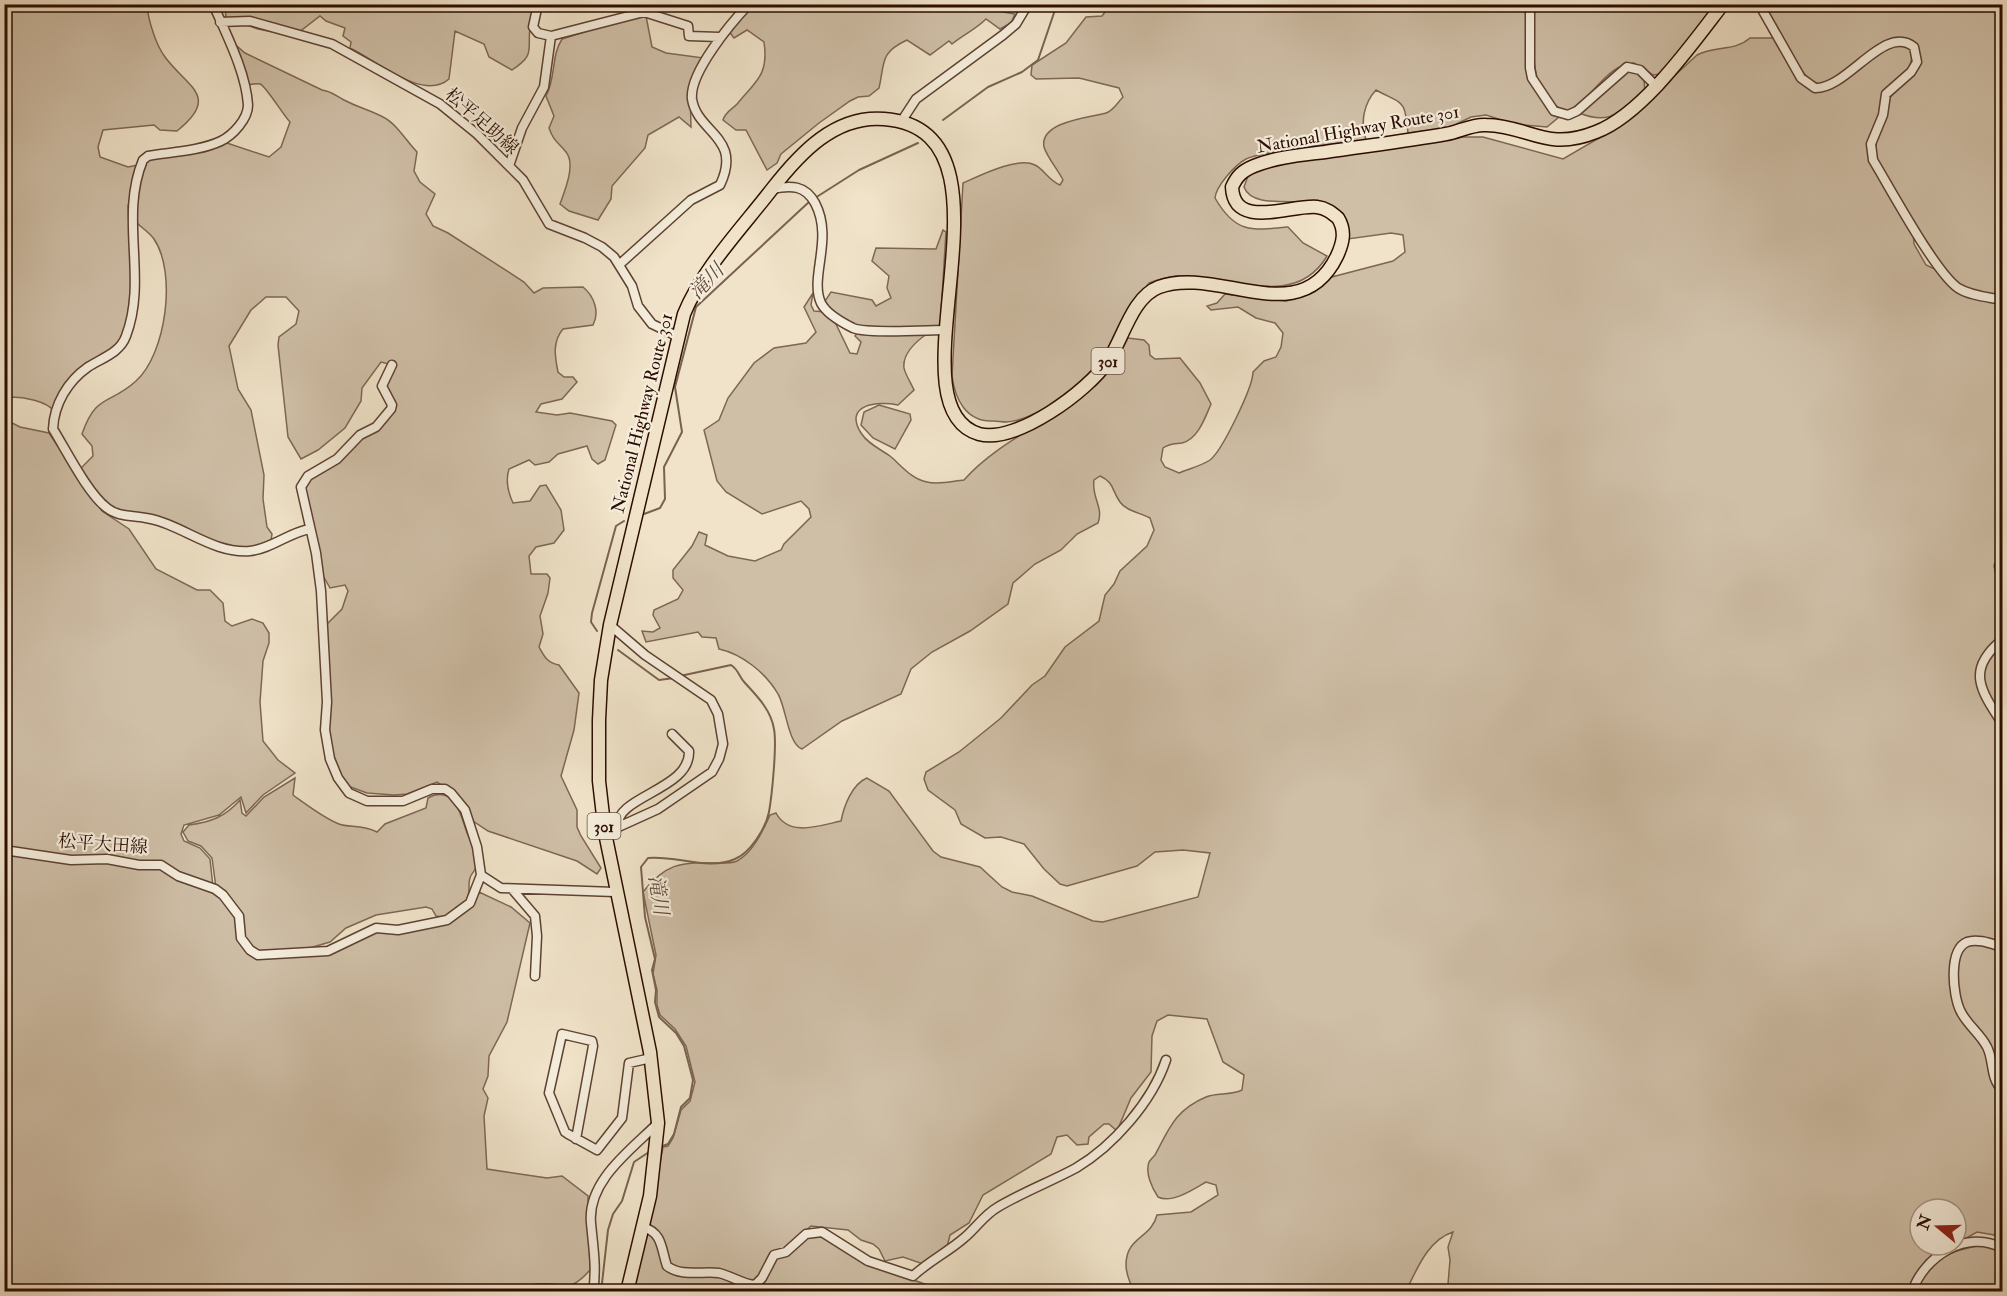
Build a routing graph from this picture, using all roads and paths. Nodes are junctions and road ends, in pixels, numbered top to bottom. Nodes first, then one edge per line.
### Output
1 (213, 4) edge
2 (538, 4) edge
3 (749, 4) edge
4 (1028, 4) edge
5 (1530, 4) edge
6 (1722, 4) edge
7 (1759, 4) edge
8 (220, 22) junction
9 (551, 36) junction
10 (719, 37) junction
11 (1655, 85) junction
12 (901, 122) junction
13 (508, 166) junction
14 (772, 189) junction
15 (620, 264) junction
16 (2002, 300) edge
17 (946, 330) junction
18 (677, 336) junction
19 (392, 365) dead end
20 (310, 529) junction
21 (2002, 558) edge
22 (2002, 581) edge
23 (610, 625) junction
24 (2002, 640) edge
25 (2002, 723) edge
26 (672, 734) dead end
27 (618, 827) junction
28 (605, 833) junction
29 (4, 850) edge
30 (481, 875) junction
31 (512, 889) junction
32 (615, 892) junction
33 (2002, 947) edge
34 (535, 976) dead end
35 (651, 1058) junction
36 (1166, 1060) dead end
37 (2002, 1089) edge
38 (658, 1123) junction
39 (576, 1138) junction
40 (642, 1227) junction
41 (2002, 1248) edge
42 (593, 1292) edge
43 (627, 1292) edge
44 (1912, 1292) edge

1 - 8 street
2 - 9 street
3 - 10 street
4 - 12 street
5 - 11 street
6 - 11 highway, National Highway Route 301 / 301
7 - 16 street
8 - 13 street, 松平足助線
8 - 20 street
9 - 10 street
9 - 13 street
10 - 15 street
11 - 17 highway, National Highway Route 301 / 301
12 - 14 highway, National Highway Route 301 / 301
12 - 17 highway, National Highway Route 301 / 301
13 - 15 street, 松平足助線
14 - 17 street
14 - 18 highway, National Highway Route 301 / 301
15 - 18 street, 松平足助線
18 - 23 highway, National Highway Route 301 / 301
19 - 20 street
20 - 30 street
21 - 22 street
23 - 27 street
23 - 28 highway, National Highway Route 301 / 301
24 - 25 street
26 - 27 street
27 - 28 street
28 - 32 highway, National Highway Route 301 / 301
29 - 30 street, 松平大田線
30 - 31 street
31 - 32 street
31 - 34 street
32 - 35 highway, National Highway Route 301 / 301
33 - 37 street
35 - 38 highway, National Highway Route 301 / 301
35 - 39 street
36 - 40 street
38 - 40 highway, National Highway Route 301 / 301
38 - 42 street
39 - 39 street
40 - 43 highway, National Highway Route 301 / 301
41 - 44 street

